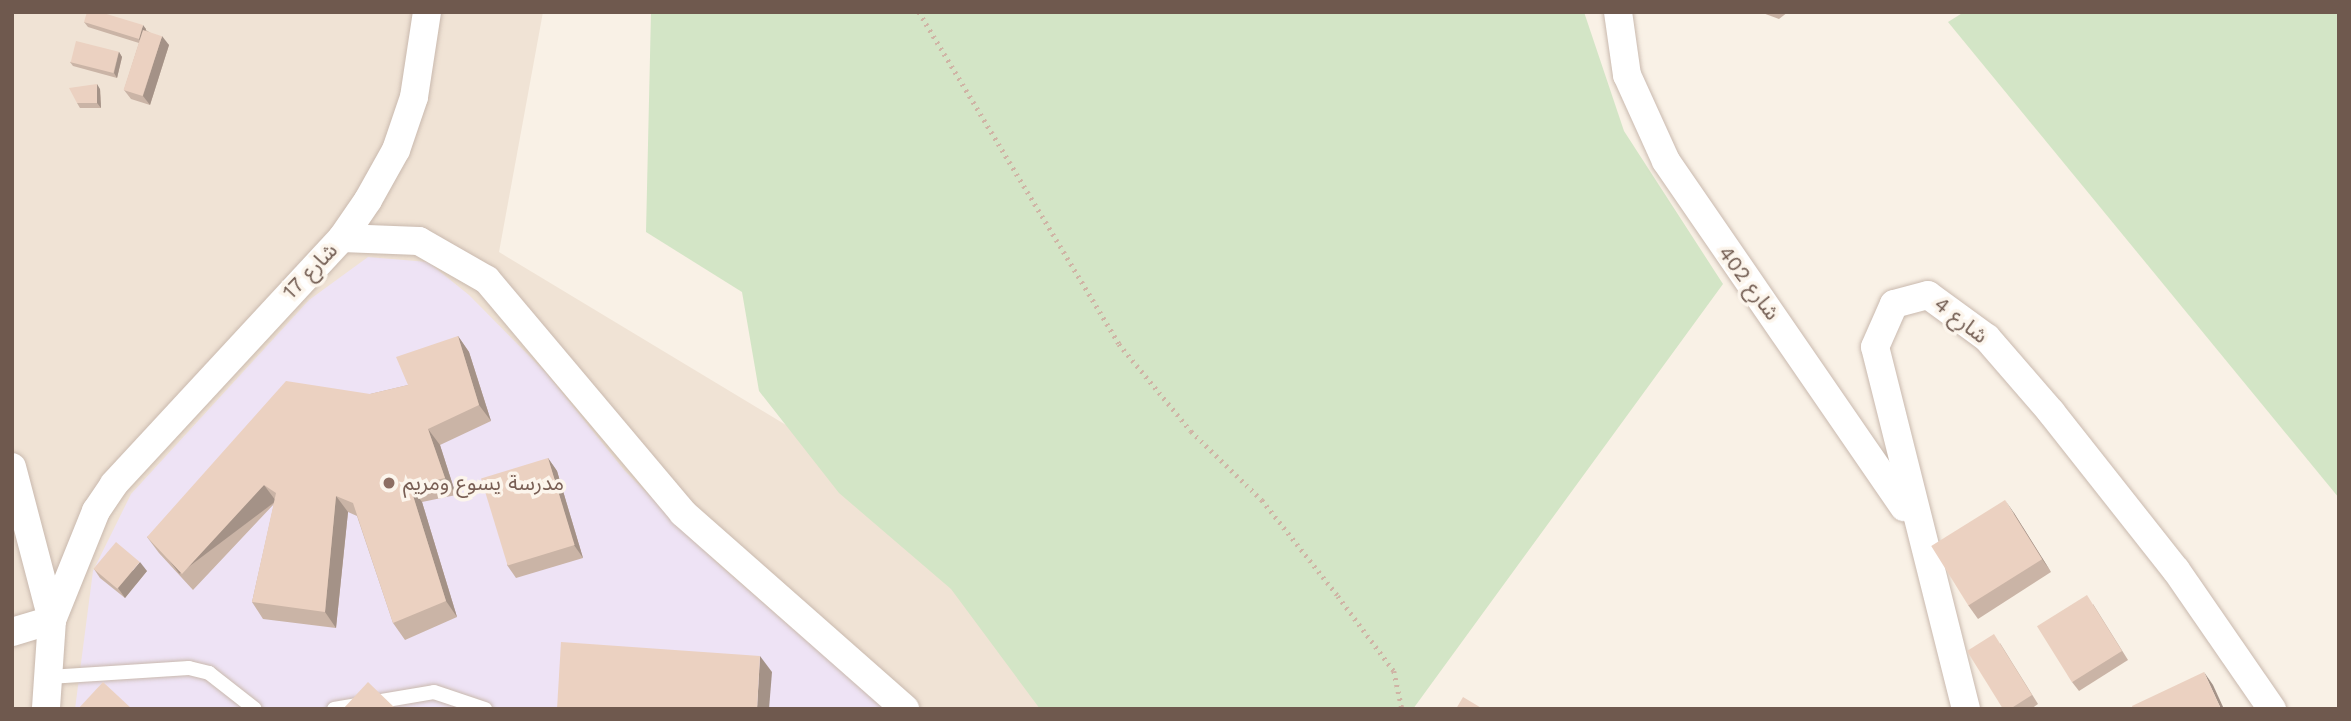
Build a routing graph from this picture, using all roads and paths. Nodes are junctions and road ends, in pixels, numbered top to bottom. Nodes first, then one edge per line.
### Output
1 (427, 12) edge
2 (919, 12) edge
3 (1618, 12) edge
4 (342, 238) junction
5 (12, 467) edge
6 (1921, 536) junction
7 (52, 620) junction
8 (12, 632) edge
9 (49, 677) junction
10 (46, 709) edge
11 (255, 709) edge
12 (334, 709) edge
13 (485, 709) edge
14 (905, 709) edge
15 (1402, 709) edge
16 (1966, 709) edge
17 (2272, 709) edge

1 - 4 street
2 - 15 path
3 - 6 street, شارع 402
4 - 7 street, شارع 17
4 - 14 street, شارع 17
5 - 7 street
6 - 16 street, شارع 4
6 - 17 street, شارع 4
7 - 8 street
7 - 9 street
9 - 10 street
9 - 11 lane
12 - 13 lane

